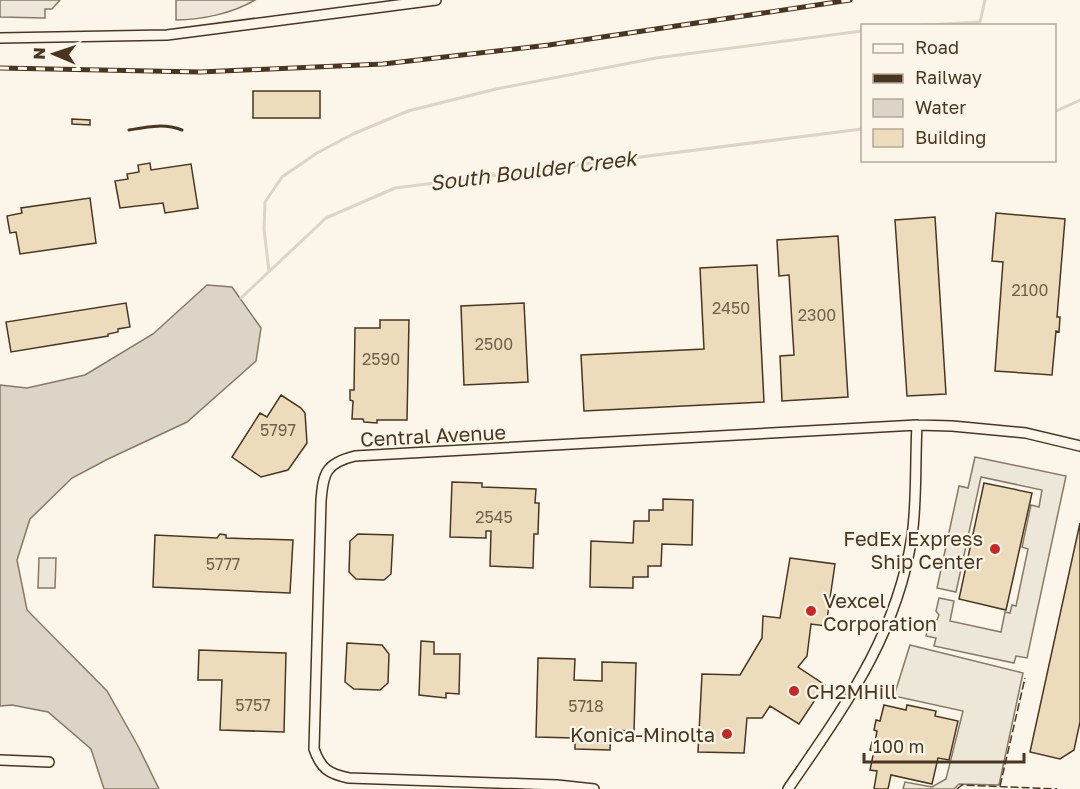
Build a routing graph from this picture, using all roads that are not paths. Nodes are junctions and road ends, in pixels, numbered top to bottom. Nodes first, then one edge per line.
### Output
1 (436, 0) edge
2 (0, 38) edge
3 (917, 425) junction
4 (1080, 446) edge
5 (0, 760) edge
6 (49, 762) dead end
7 (594, 789) edge
8 (788, 789) edge

1 - 2 street
3 - 4 street, Central Avenue
3 - 7 street, Central Avenue
3 - 8 street
5 - 6 street

